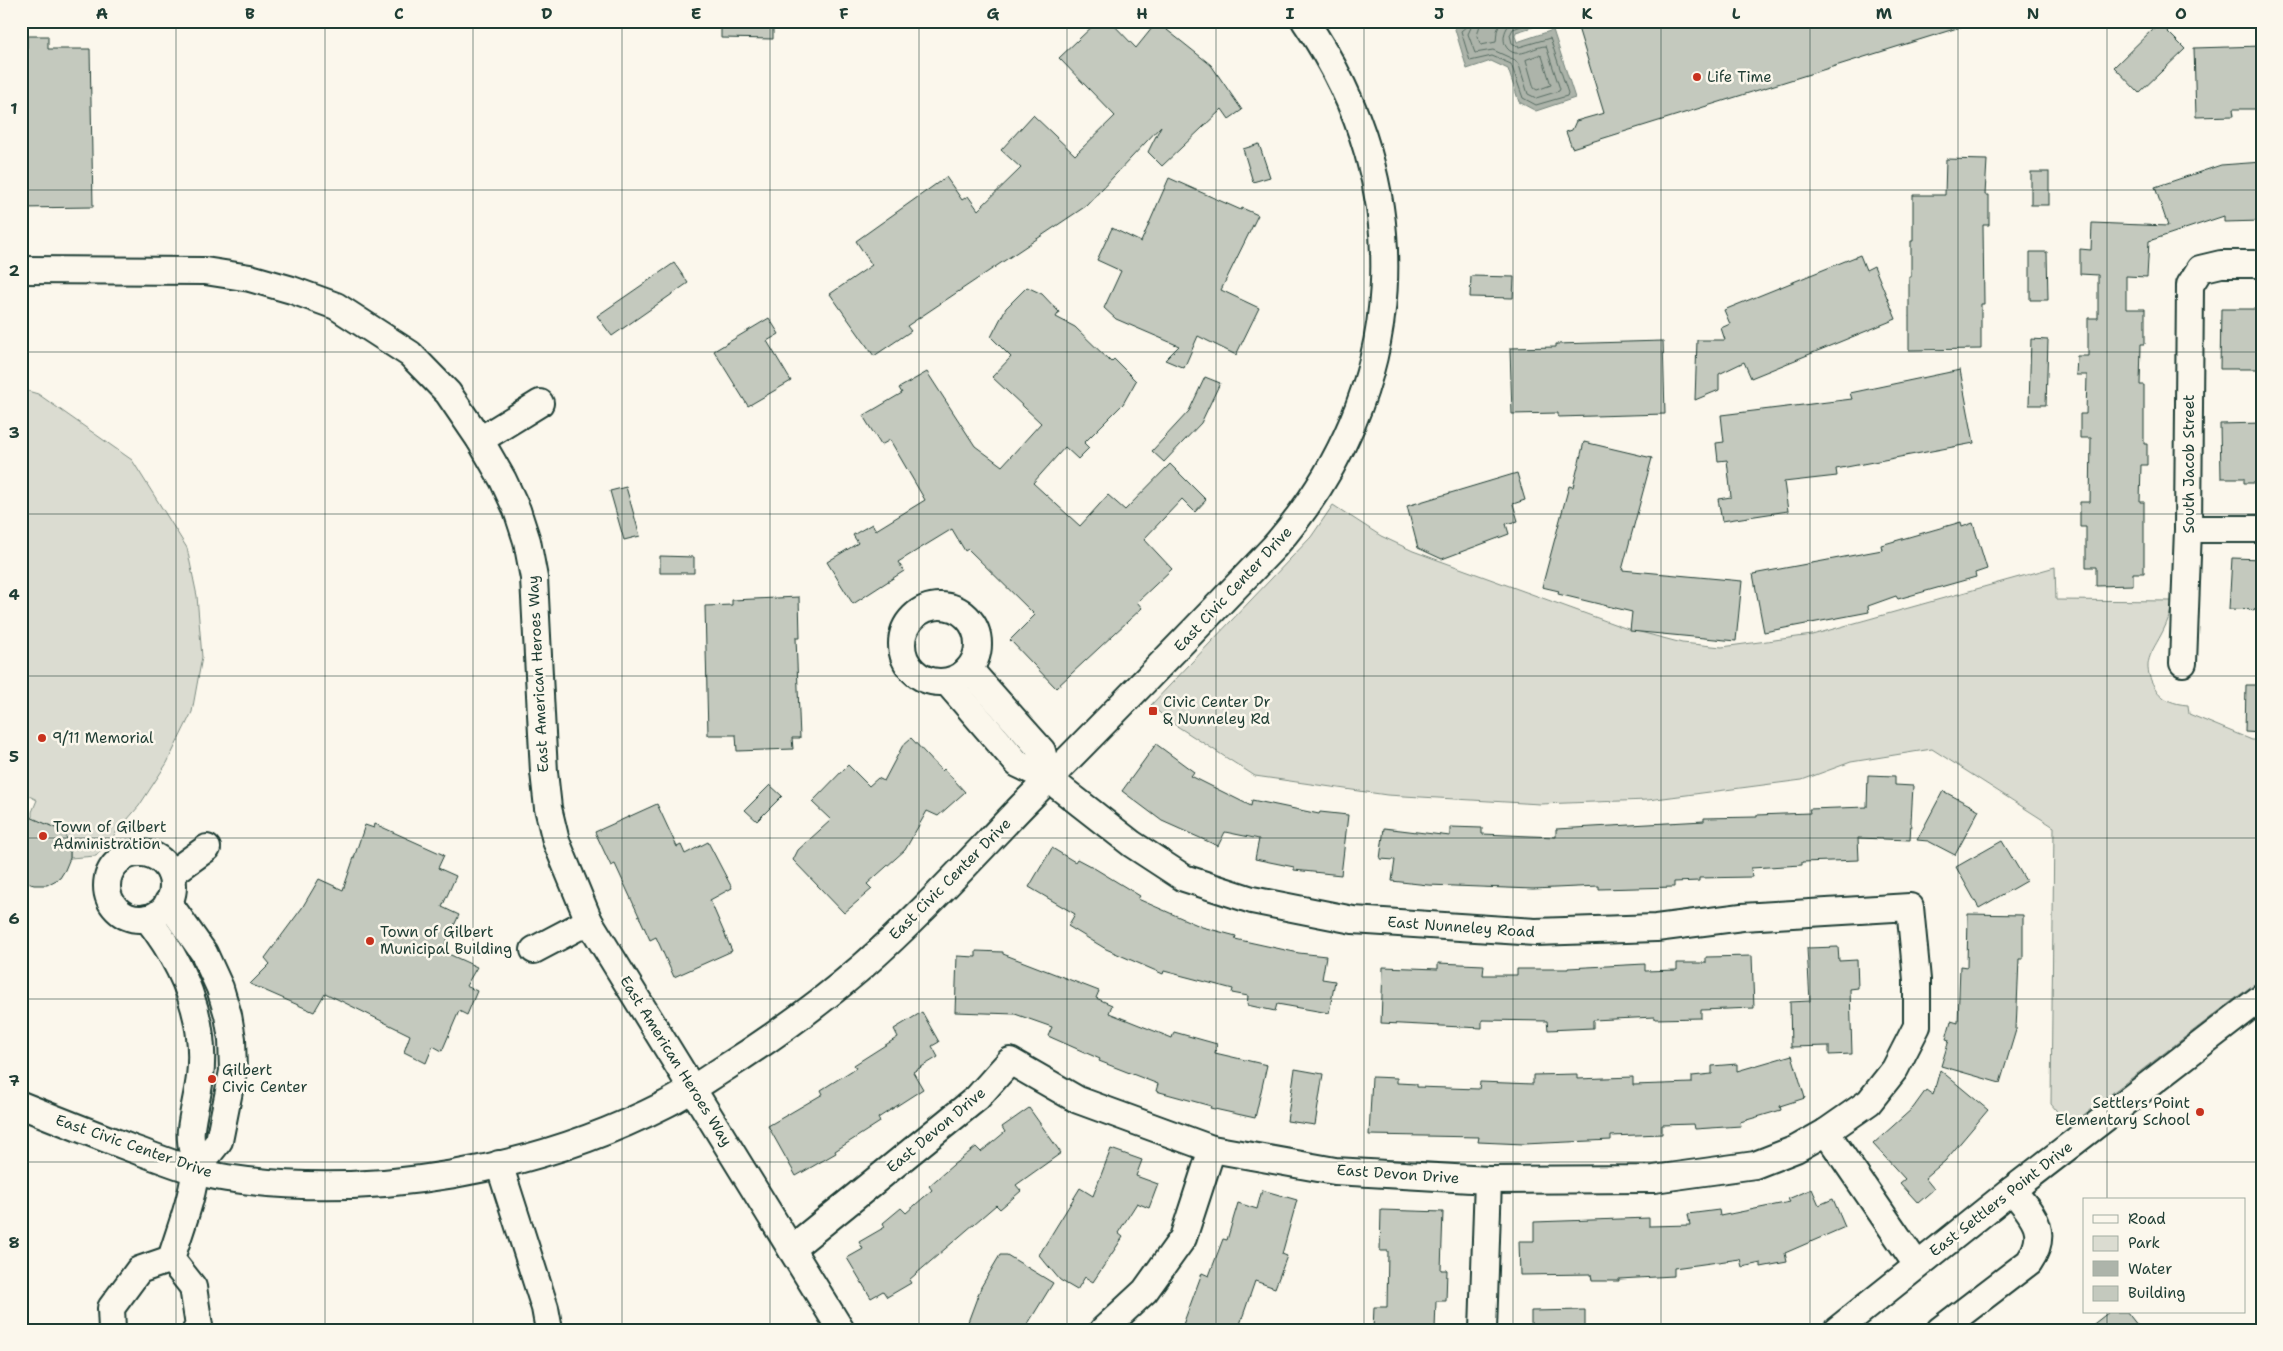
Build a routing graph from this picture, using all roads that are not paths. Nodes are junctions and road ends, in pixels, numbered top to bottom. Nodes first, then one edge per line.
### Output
1 (1305, 21) edge
2 (2262, 264) edge
3 (21, 270) edge
4 (540, 403) dead end
5 (480, 440) junction
6 (2188, 529) junction
7 (2262, 529) edge
8 (2183, 663) dead end
9 (970, 669) junction
10 (947, 682) junction
11 (1049, 779) junction
12 (207, 848) dead end
13 (171, 874) junction
14 (168, 902) junction
15 (1910, 907) joint
16 (147, 918) junction
17 (589, 921) junction
18 (534, 950) dead end
19 (2262, 997) edge
20 (692, 1090) junction
21 (21, 1105) edge
22 (1826, 1132) junction
23 (1212, 1149) junction
24 (500, 1164) junction
25 (195, 1171) junction
26 (1488, 1180) junction
27 (2012, 1190) junction
28 (791, 1249) junction
29 (171, 1259) junction
30 (1916, 1265) junction
31 (112, 1330) edge
32 (196, 1330) edge
33 (549, 1330) edge
34 (841, 1330) edge
35 (1104, 1330) edge
36 (1483, 1330) edge
37 (1837, 1330) edge
38 (1940, 1330) edge

1 - 11 street, East Civic Center Drive
2 - 6 street, South Jacob Street
3 - 5 street, East American Heroes Way
4 - 5 street
5 - 17 street, East American Heroes Way
6 - 7 street
6 - 8 street, South Jacob Street
9 - 10 street
9 - 10 street
9 - 11 street
10 - 11 street, East Nunneley Road
11 - 15 street, East Nunneley Road
11 - 20 street, East Civic Center Drive
12 - 13 street
13 - 14 street
13 - 16 street
14 - 16 street
14 - 25 street
15 - 22 street, East Devon Drive
16 - 25 street
17 - 18 street
17 - 20 street, East American Heroes Way
19 - 27 street, East Settlers Point Drive
20 - 24 street, East Civic Center Drive
20 - 28 street, East American Heroes Way
21 - 25 street, East Civic Center Drive
22 - 26 street, East Devon Drive
22 - 30 street
23 - 26 street, East Devon Drive
23 - 28 street, East Devon Drive
23 - 35 street
24 - 25 street, East Civic Center Drive
24 - 33 street
25 - 29 street
26 - 36 street
27 - 30 street, East Settlers Point Drive
27 - 38 street
28 - 34 street, East American Heroes Way
29 - 31 street
29 - 32 street
30 - 37 street, East Settlers Point Drive

